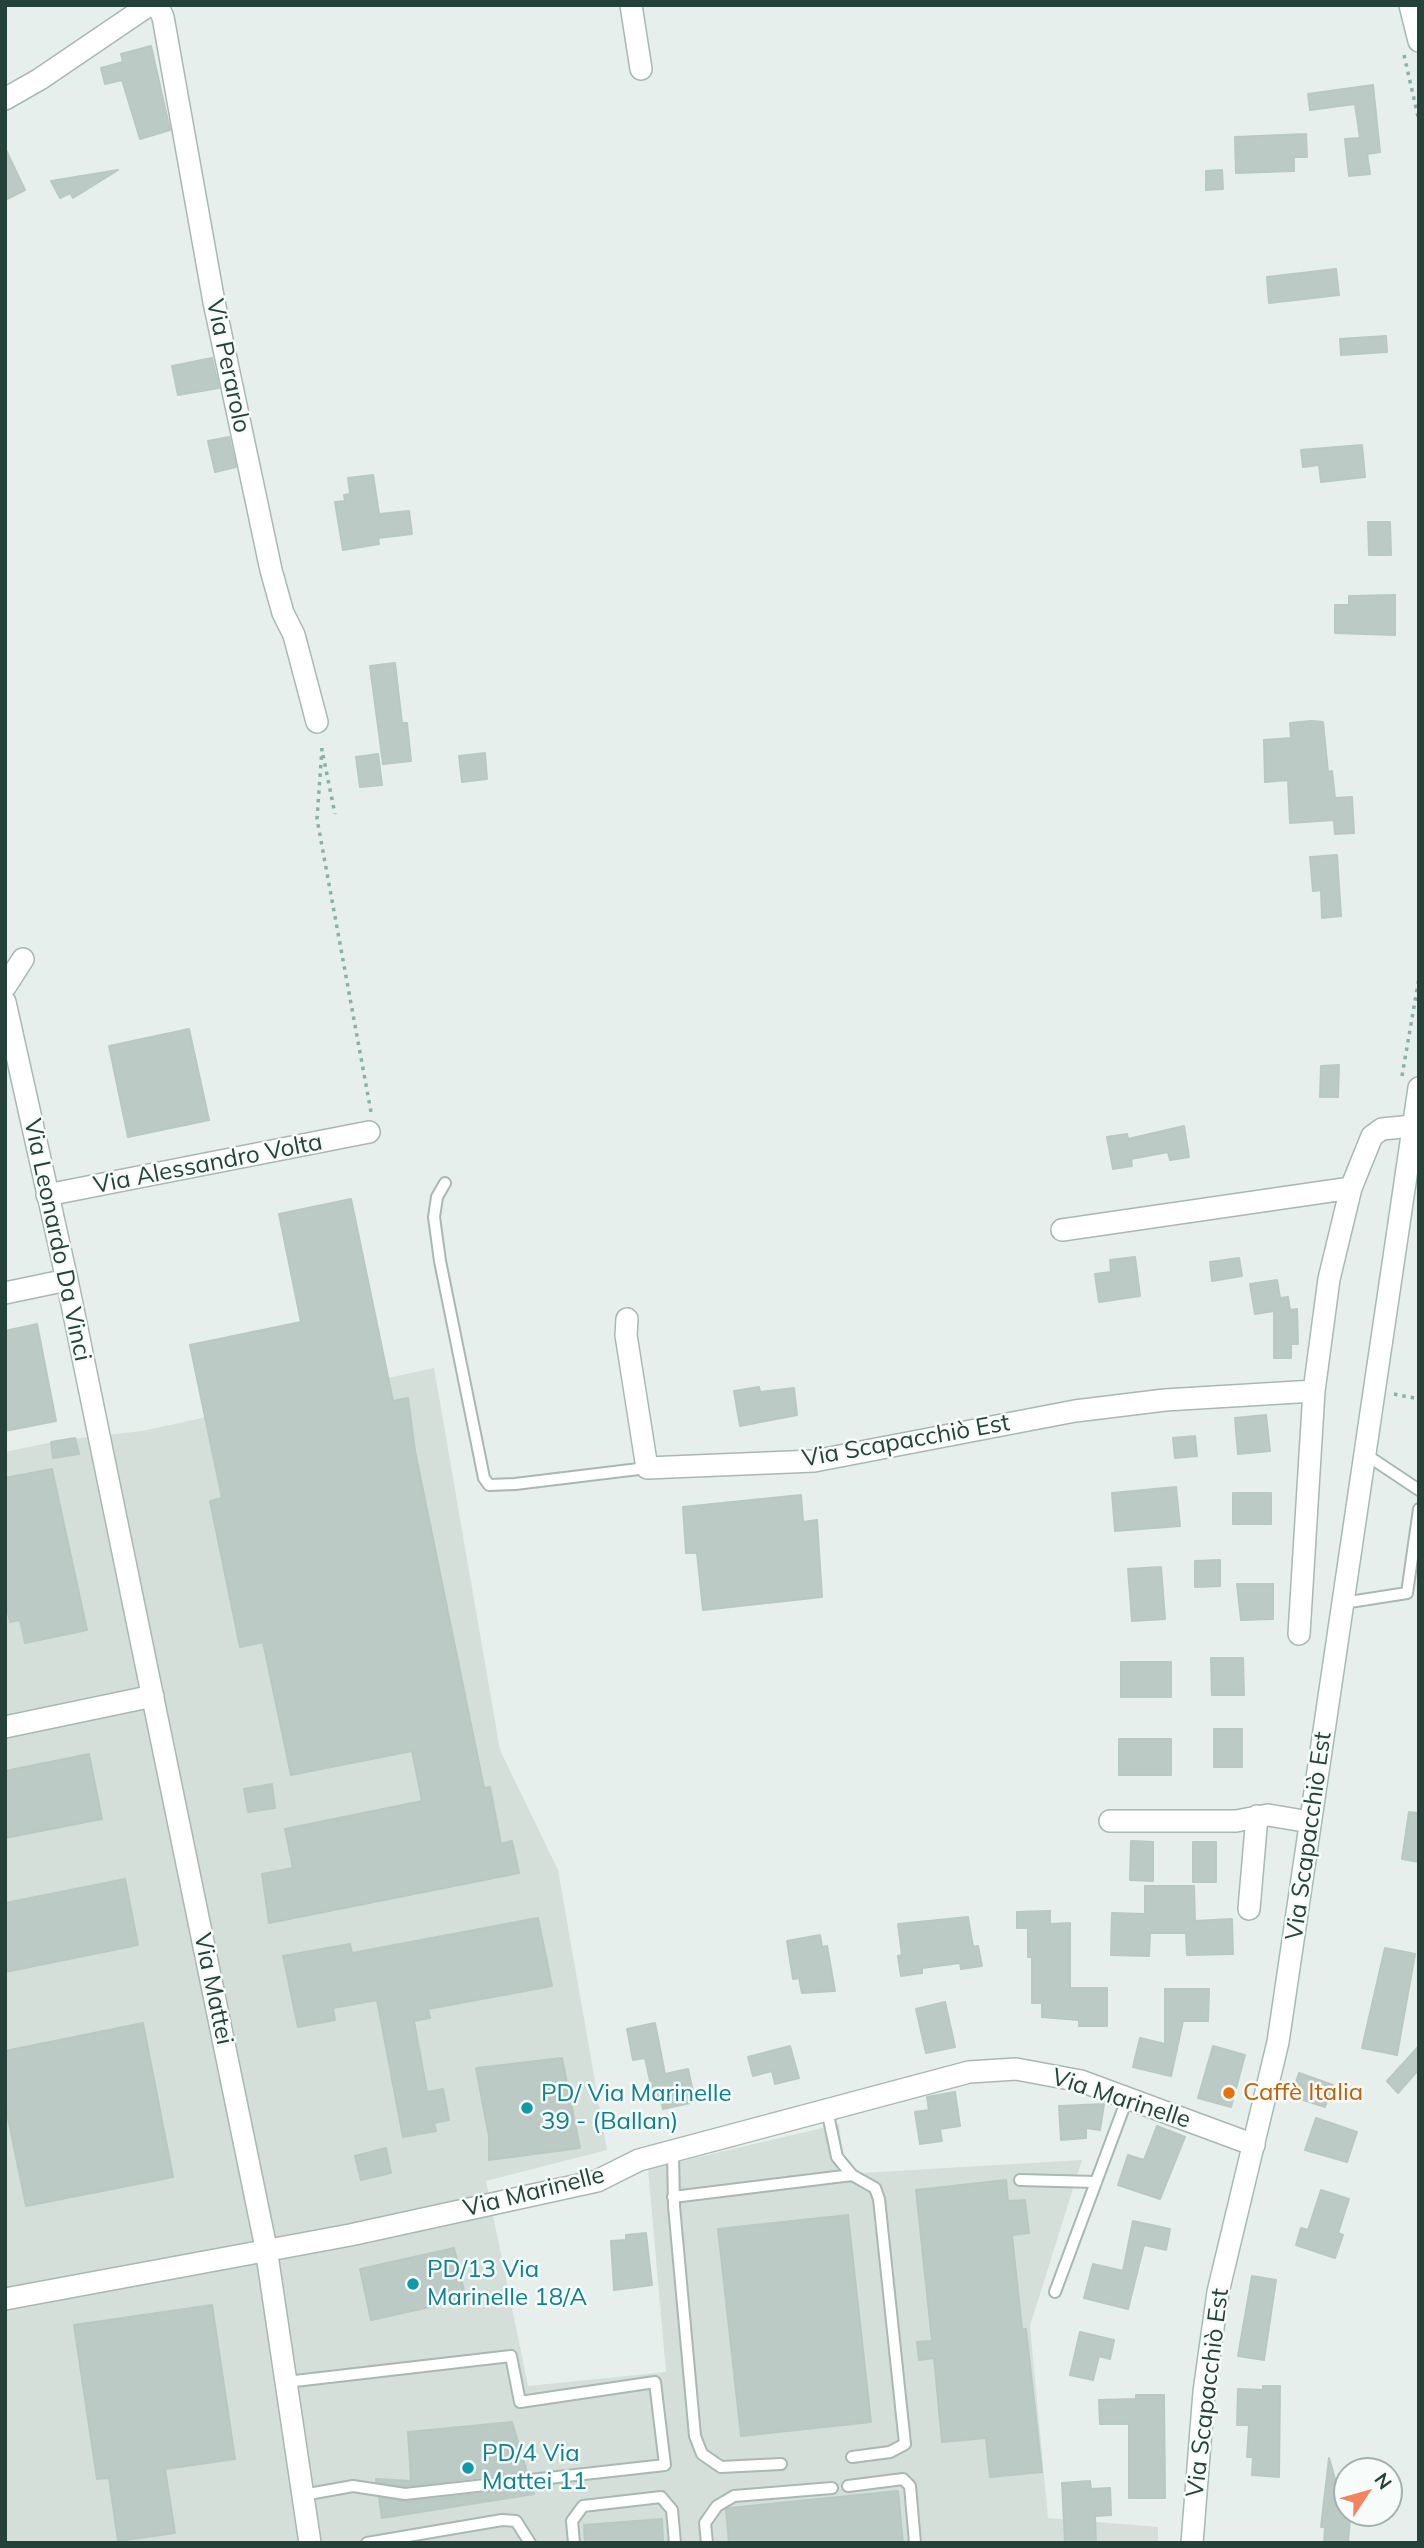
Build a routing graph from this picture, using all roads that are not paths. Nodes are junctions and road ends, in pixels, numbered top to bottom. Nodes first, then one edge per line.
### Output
1 (149, 5) edge
2 (158, 5) edge
3 (631, 5) edge
4 (1410, 5) edge
5 (1410, 42) edge
6 (641, 69) dead end
7 (5, 99) edge
8 (317, 722) road end
9 (23, 959) dead end
10 (5, 987) edge
11 (5, 1002) edge
12 (1409, 1088) edge
13 (1413, 1126) junction
14 (369, 1132) road end
15 (445, 1183) dead end
16 (1351, 1188) junction
17 (47, 1195) junction
18 (1062, 1230) dead end
19 (67, 1280) junction
20 (5, 1293) edge
21 (627, 1319) dead end
22 (1314, 1391) junction
23 (100, 1438) joint
24 (1365, 1454) junction
25 (647, 1468) junction
26 (1419, 1490) edge
27 (1419, 1508) edge
28 (1343, 1603) junction
29 (1299, 1634) dead end
30 (153, 1696) junction
31 (5, 1727) edge
32 (1257, 1816) junction
33 (1110, 1821) dead end
34 (1310, 1822) junction
35 (1249, 1909) dead end
36 (1127, 2099) junction
37 (827, 2110) junction
38 (1254, 2145) junction
39 (673, 2151) junction
40 (852, 2175) junction
41 (1020, 2180) dead end
42 (1096, 2182) junction
43 (674, 2197) junction
44 (266, 2248) junction
45 (1055, 2292) dead end
46 (5, 2299) edge
47 (286, 2382) junction
48 (852, 2458) dead end
49 (781, 2464) dead end
50 (848, 2486) dead end
51 (832, 2488) dead end
52 (303, 2495) junction
53 (310, 2543) edge
54 (367, 2543) edge
55 (530, 2543) edge
56 (574, 2543) edge
57 (675, 2543) edge
58 (707, 2543) edge
59 (915, 2543) edge
60 (1192, 2543) edge

1 - 7 street
2 - 8 street, Via Perarolo
3 - 6 street
4 - 5 street
9 - 10 street
11 - 17 street, Via Leonardo Da Vinci
12 - 13 street, Via Scapacchiò Est
13 - 16 street
13 - 24 street, Via Scapacchiò Est
14 - 17 street, Via Alessandro Volta
15 - 25 lane
16 - 18 street
16 - 22 street
17 - 19 street, Via Leonardo Da Vinci
19 - 20 street
19 - 23 street, Via Leonardo Da Vinci
21 - 25 street
22 - 25 street, Via Scapacchiò Est
22 - 29 street
23 - 30 street, Via Mattei
24 - 26 lane
24 - 28 street, Via Scapacchiò Est
27 - 28 lane
28 - 34 street, Via Scapacchiò Est
30 - 31 street
30 - 44 street, Via Mattei
32 - 33 street
32 - 34 street
32 - 35 street
34 - 38 street, Via Scapacchiò Est
36 - 37 street, Via Marinelle
36 - 38 street, Via Marinelle
36 - 42 lane
37 - 39 street, Via Marinelle
37 - 40 lane
38 - 60 street, Via Scapacchiò Est
39 - 43 lane
39 - 44 street, Via Marinelle
40 - 43 lane
40 - 48 lane
41 - 42 lane
42 - 45 lane
43 - 49 lane
44 - 46 street, Via Marinelle
44 - 47 street, Via Mattei
47 - 52 street, Via Mattei
47 - 52 lane
50 - 59 lane
51 - 58 lane
52 - 53 street, Via Mattei
54 - 55 lane
56 - 57 lane

